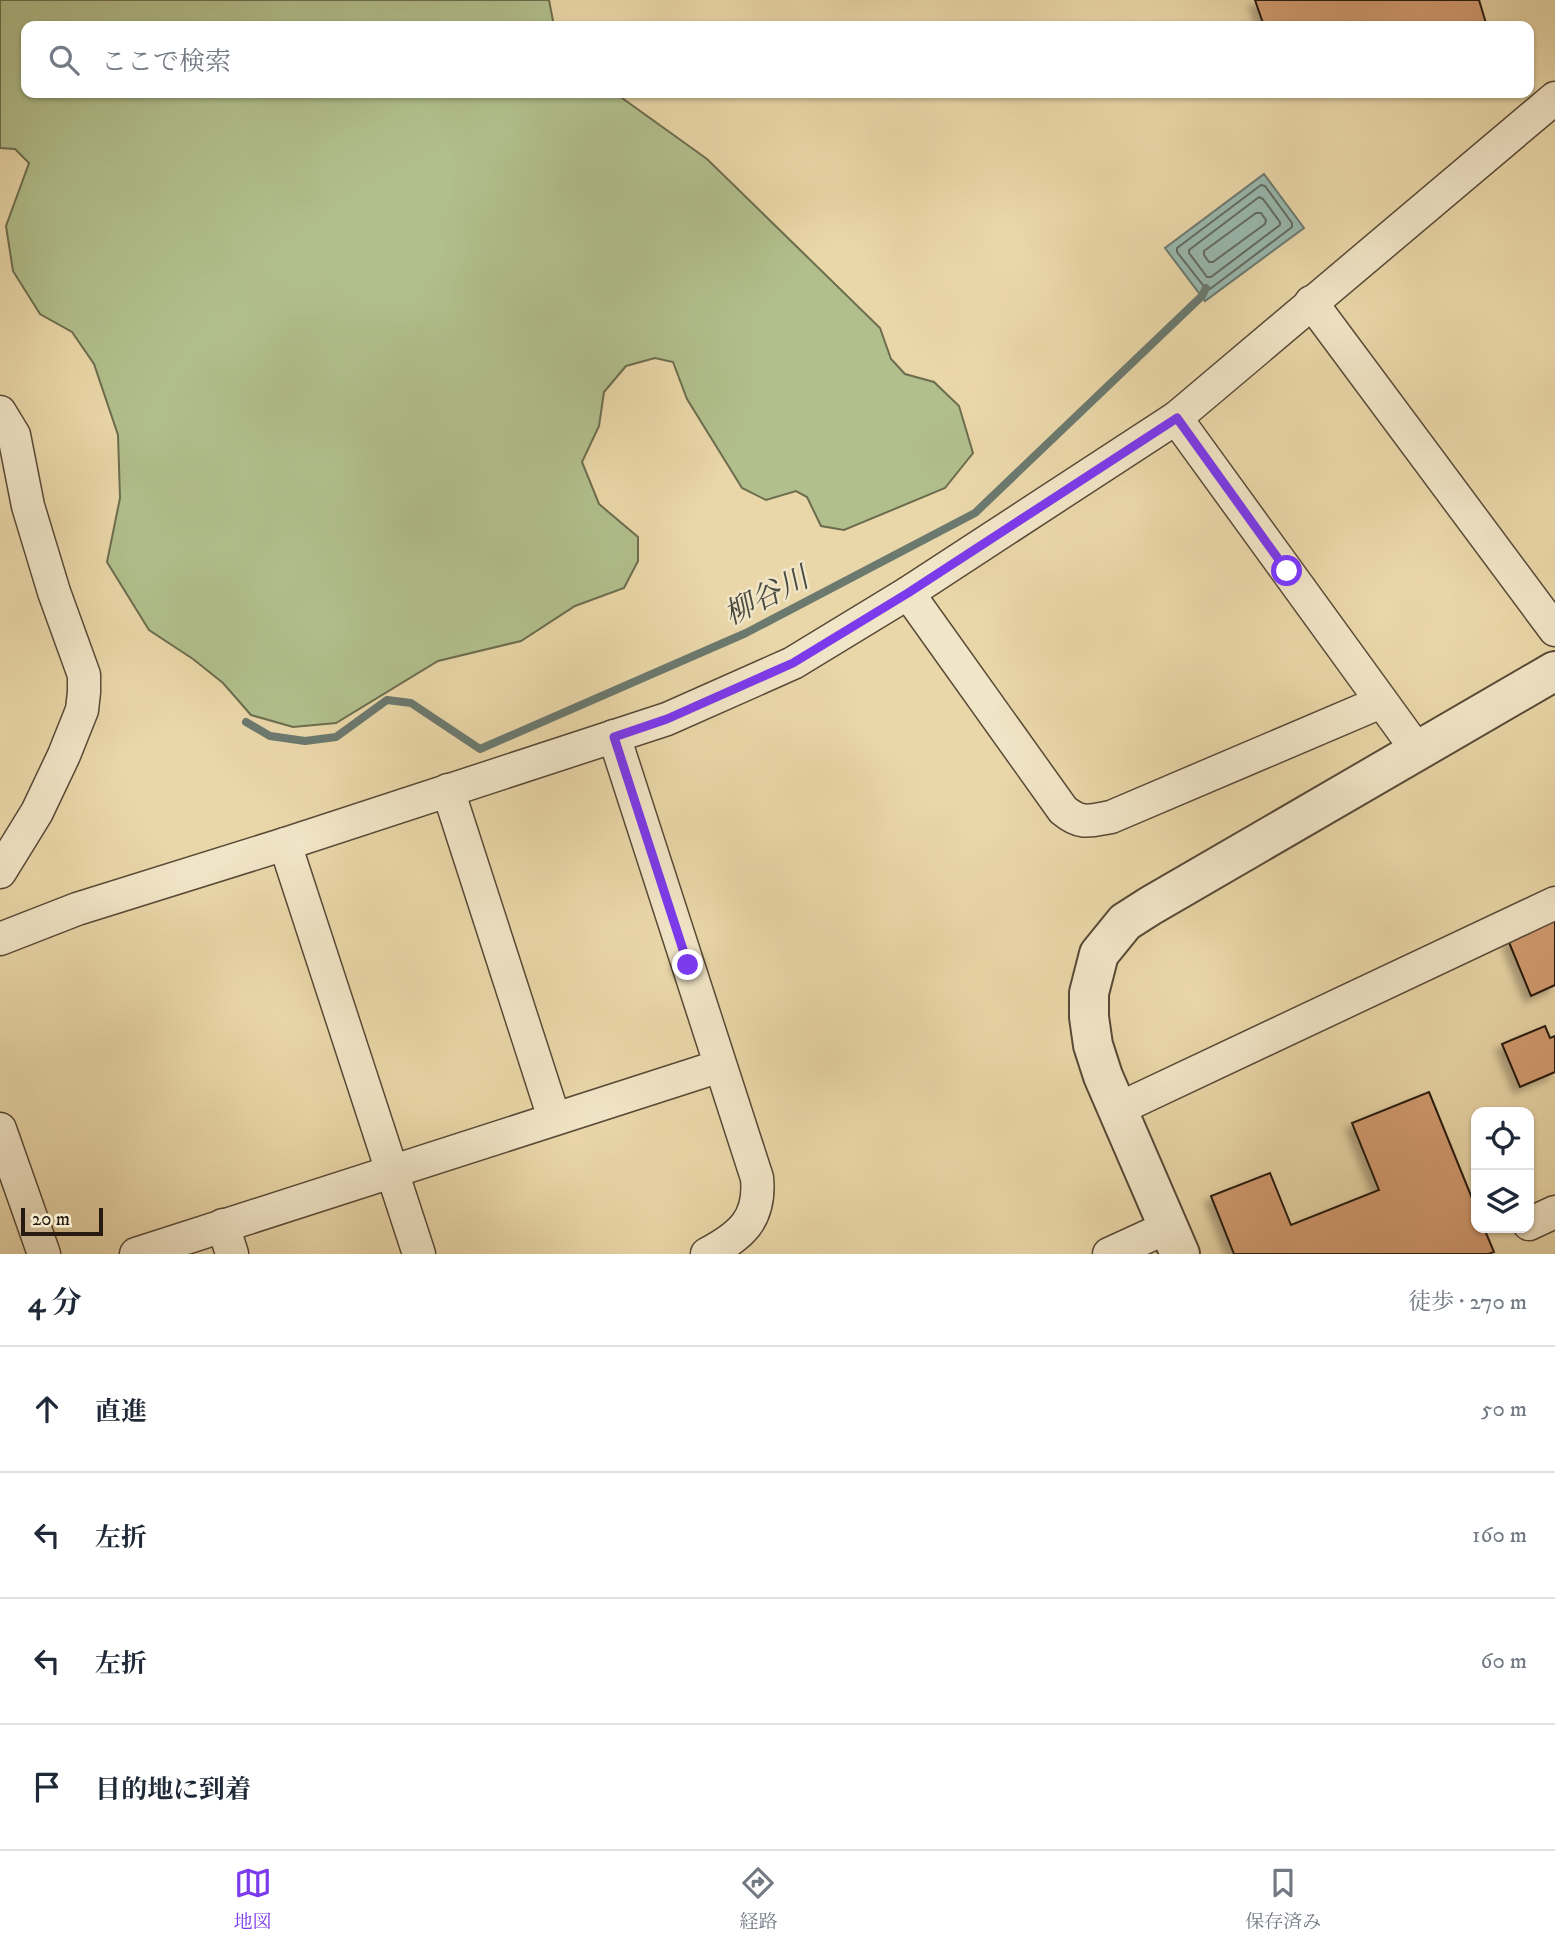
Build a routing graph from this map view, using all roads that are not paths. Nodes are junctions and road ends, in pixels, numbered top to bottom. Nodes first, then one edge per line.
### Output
1 (1552, 106) edge
2 (1311, 302) junction
3 (0, 412) edge
4 (1177, 418) junction
5 (908, 593) junction
6 (1555, 630) edge
7 (1555, 671) edge
8 (1381, 702) junction
9 (614, 737) junction
10 (1417, 750) junction
11 (448, 790) junction
12 (285, 844) junction
13 (0, 872) edge
14 (1555, 903) edge
15 (1, 936) edge
16 (720, 1066) junction
17 (1118, 1109) junction
18 (554, 1118) junction
19 (1, 1137) edge
20 (391, 1172) junction
21 (1555, 1212) edge
22 (1534, 1222) edge
23 (228, 1240) edge
24 (1174, 1241) edge
25 (44, 1254) edge
26 (136, 1254) edge
27 (419, 1254) edge
28 (707, 1254) edge
29 (1109, 1254) edge

1 - 2 street
2 - 4 street
2 - 6 street
3 - 13 street
4 - 5 street
4 - 8 street
5 - 8 street
5 - 9 street
7 - 10 street
8 - 10 street
9 - 11 street
9 - 16 street
10 - 17 street
11 - 12 street
11 - 18 street
12 - 15 street
12 - 20 street
14 - 17 street
16 - 18 street
16 - 28 street
17 - 24 street
18 - 20 street
19 - 25 street
20 - 23 street
20 - 27 street
21 - 22 street
23 - 26 street
24 - 29 street

